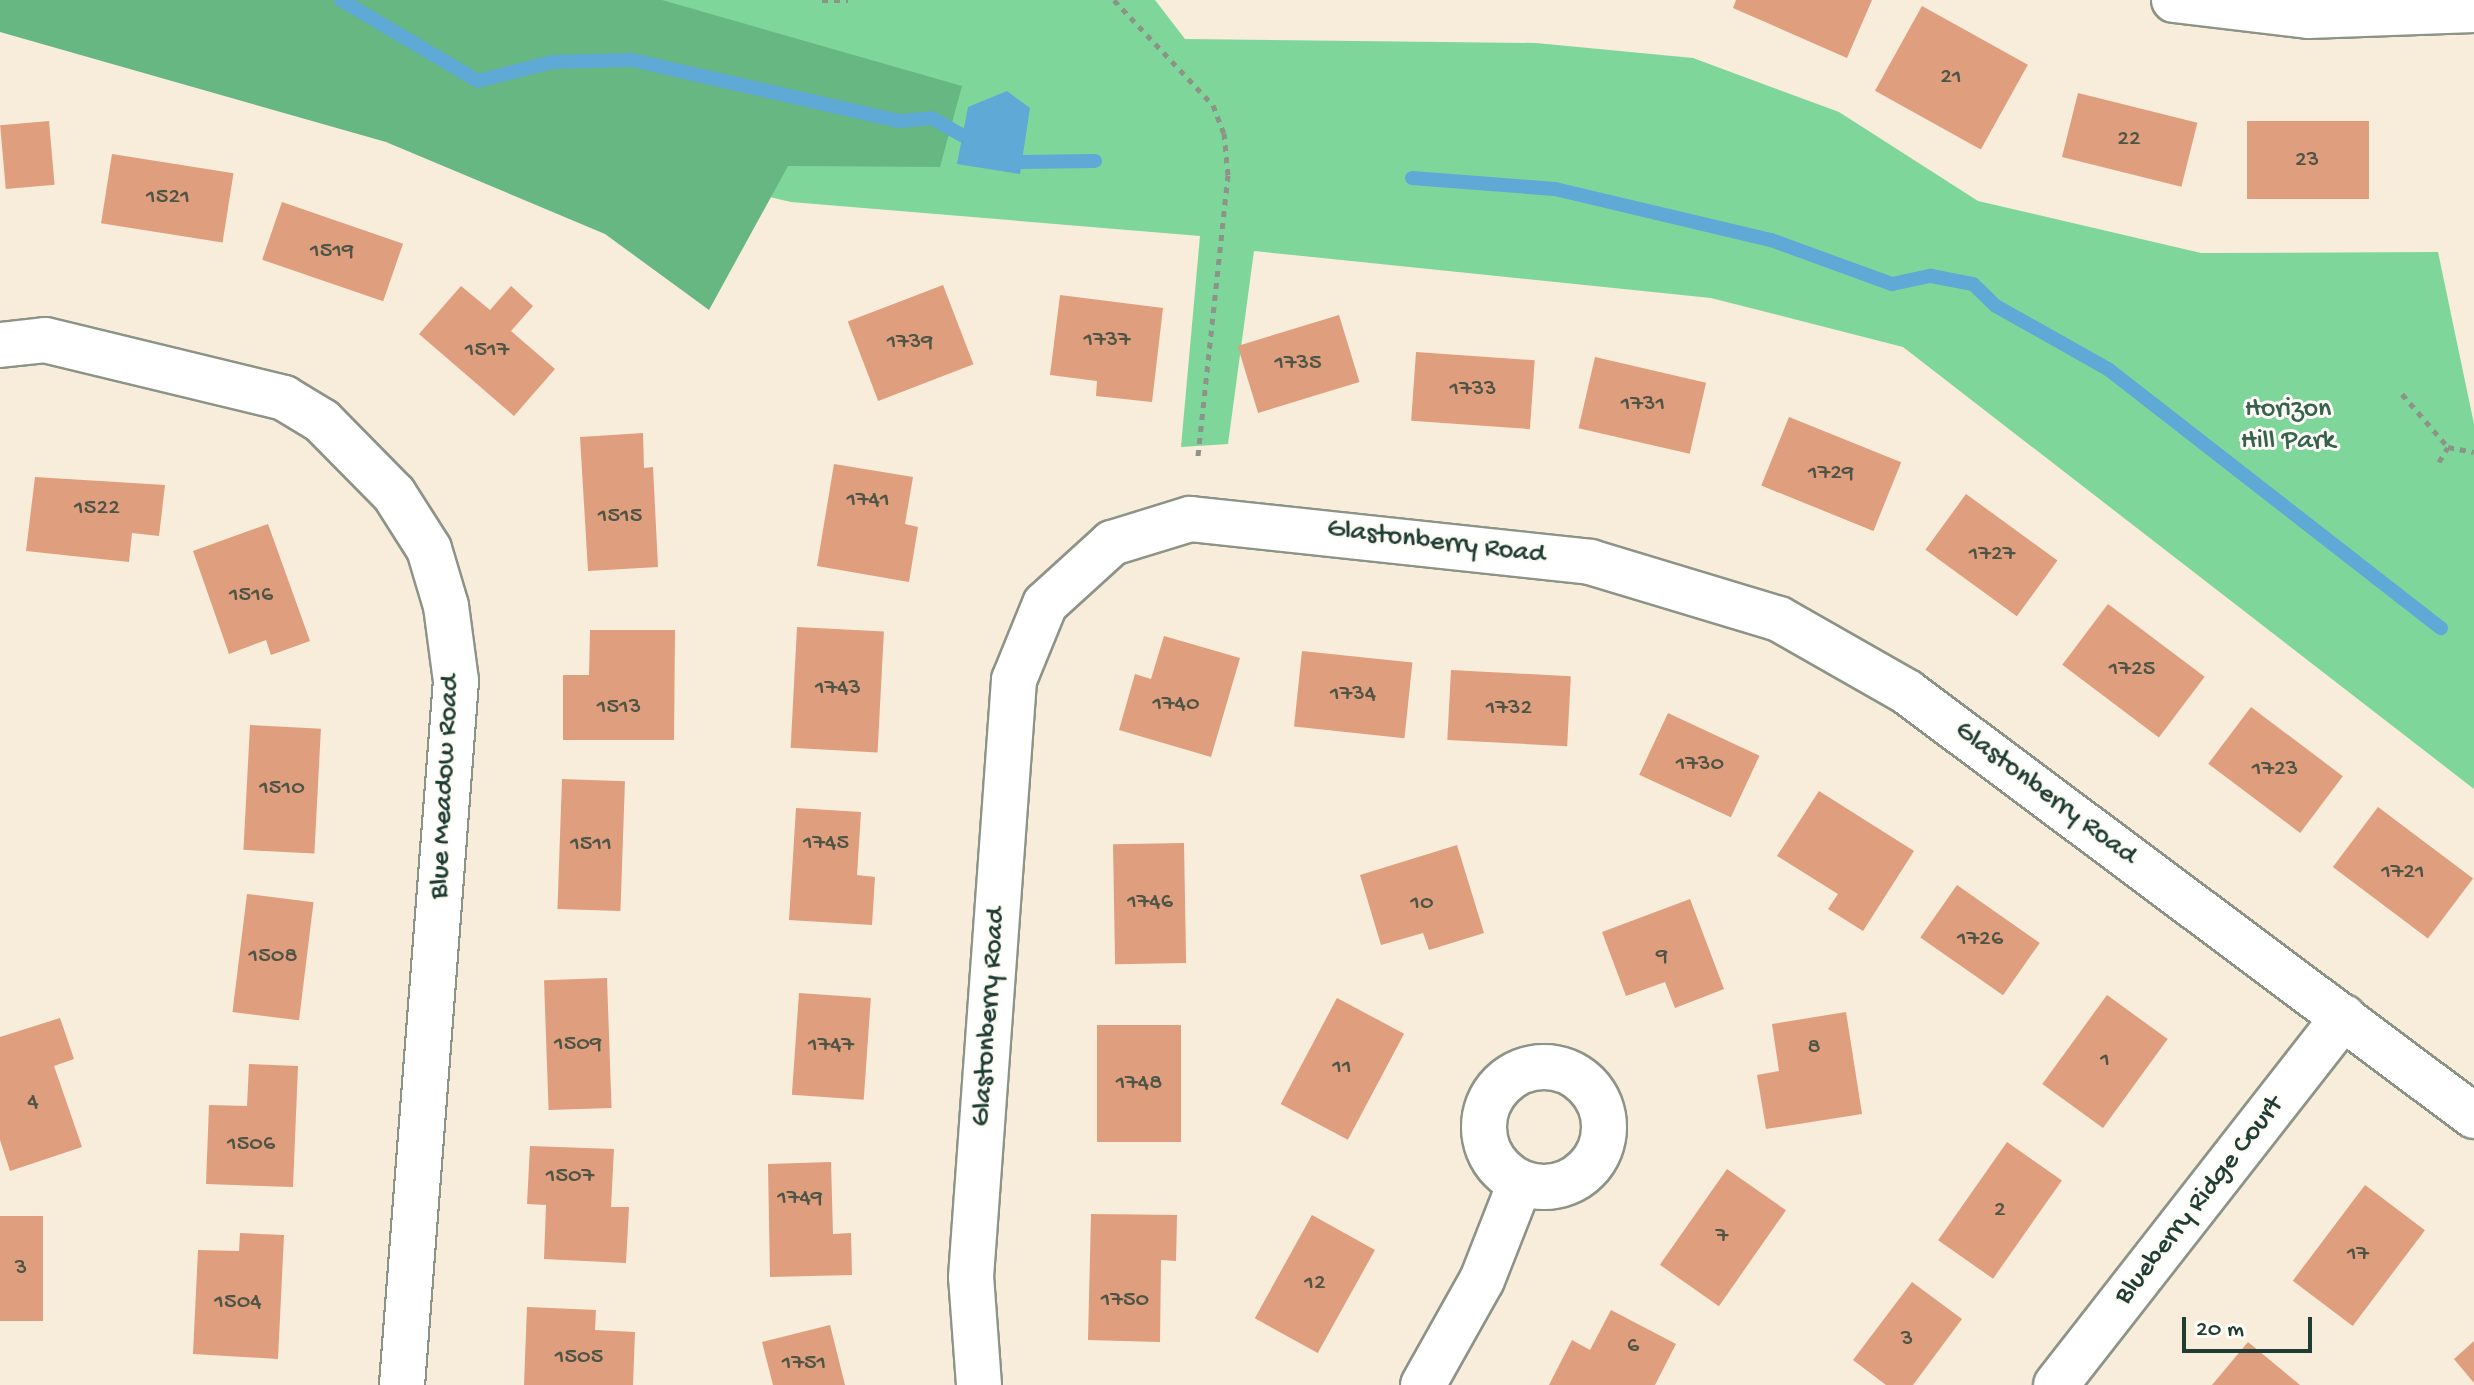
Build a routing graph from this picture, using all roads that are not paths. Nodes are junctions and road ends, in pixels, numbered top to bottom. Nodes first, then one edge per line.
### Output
1 (2174, 0) edge
2 (2474, 10) edge
3 (0, 345) edge
4 (2343, 1017) junction
5 (2474, 1116) edge
6 (1520, 1183) dead end
7 (402, 1385) edge
8 (979, 1385) edge
9 (1423, 1385) edge
10 (2056, 1385) edge

1 - 2 street
3 - 7 street, Blue Meadow Road
4 - 5 street, Glastonberry Road
4 - 8 street, Glastonberry Road
4 - 10 street, Blueberry Ridge Court
6 - 9 street

